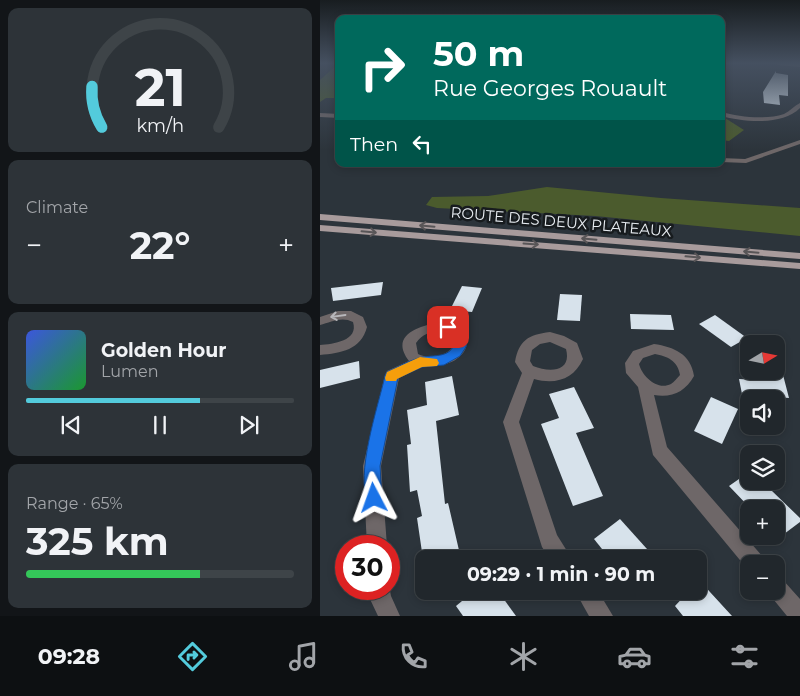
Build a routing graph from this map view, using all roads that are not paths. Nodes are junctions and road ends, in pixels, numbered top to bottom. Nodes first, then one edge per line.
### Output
1 (800, 105) edge
2 (320, 115) edge
3 (725, 115) edge
4 (335, 116) edge
5 (800, 142) edge
6 (725, 160) edge
7 (320, 217) edge
8 (320, 228) edge
9 (800, 256) edge
10 (800, 266) edge
11 (320, 321) edge
12 (320, 350) edge
13 (420, 362) dead end
14 (530, 371) dead end
15 (645, 386) dead end
16 (376, 535) edge
17 (556, 550) edge
18 (748, 555) edge
19 (785, 598) edge
20 (381, 600) edge
21 (591, 600) edge
22 (800, 615) edge
23 (389, 616) edge
24 (602, 616) edge

1 - 3 street
2 - 4 street
5 - 6 street
9 -> 7 main road, ROUTE DES DEUX PLATEAUX
8 -> 10 main road, ROUTE DES DEUX PLATEAUX
12 -> 11 street
13 - 16 street
14 - 17 street
15 - 18 street
19 - 22 street
20 - 23 street
21 - 24 street

